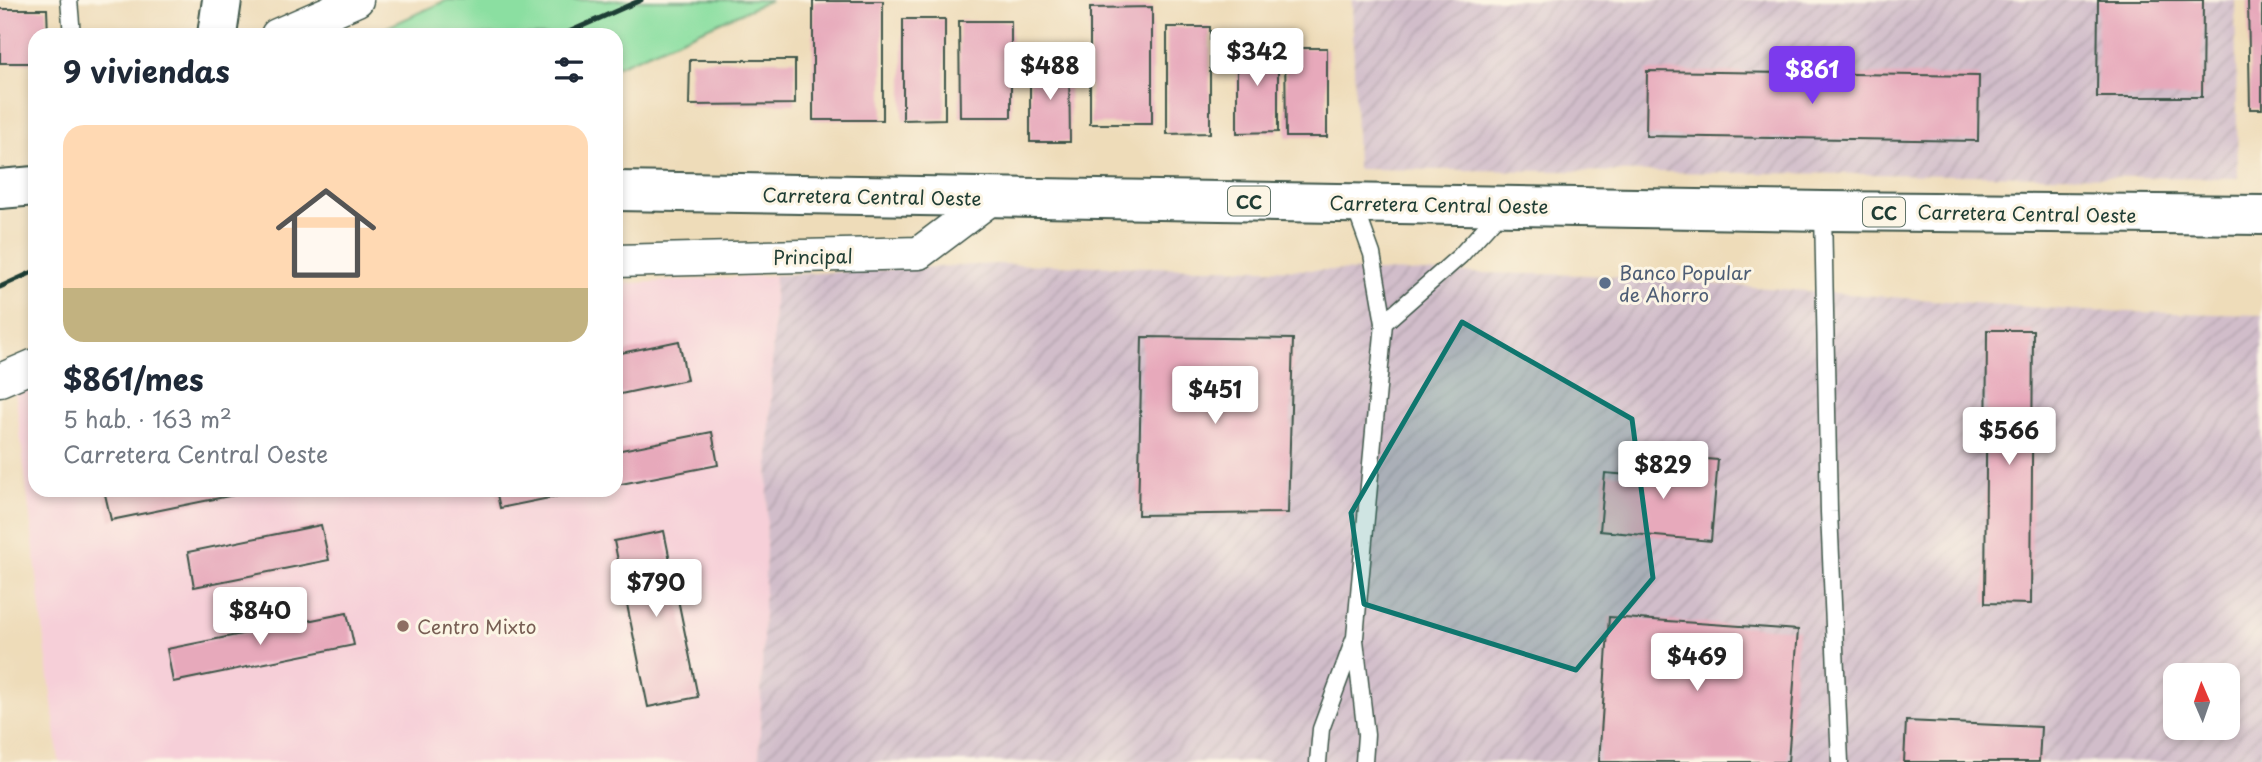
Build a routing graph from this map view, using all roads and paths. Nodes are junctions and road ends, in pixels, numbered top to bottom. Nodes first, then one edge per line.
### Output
1 (69, 0) edge
2 (222, 0) edge
3 (357, 0) edge
4 (71, 28) edge
5 (218, 28) edge
6 (293, 28) edge
7 (28, 186) edge
8 (0, 188) edge
9 (623, 191) edge
10 (992, 198) junction
11 (1353, 202) junction
12 (1506, 205) junction
13 (1823, 211) junction
14 (2262, 215) edge
15 (623, 261) edge
16 (1384, 323) junction
17 (28, 368) edge
18 (0, 380) edge
19 (1355, 637) junction
20 (1318, 762) edge
21 (1364, 762) edge
22 (1840, 762) edge

1 - 4 lane
2 - 5 main road
3 - 6 street
7 - 8 main road
9 - 10 main road, Carretera Central Oeste / CC
10 - 11 main road, Carretera Central Oeste / CC
10 - 15 street, Principal
11 - 12 main road, Carretera Central Oeste / CC
11 - 16 lane
12 - 13 main road, Carretera Central Oeste / CC
12 - 16 lane
13 - 14 main road, Carretera Central Oeste / CC
13 - 22 lane
16 - 19 lane
17 - 18 street
19 - 20 lane
19 - 21 lane

